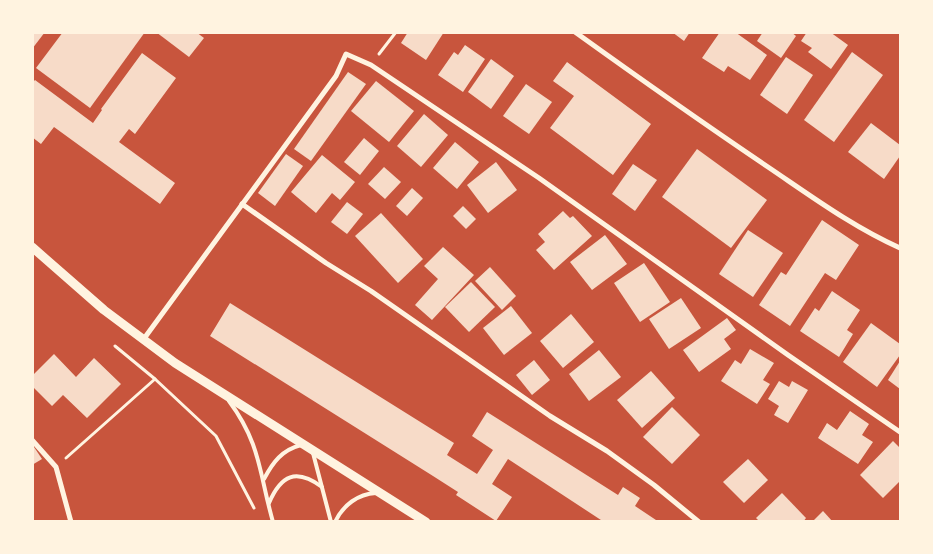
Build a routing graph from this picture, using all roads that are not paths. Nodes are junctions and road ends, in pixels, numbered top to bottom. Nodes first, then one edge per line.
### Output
1 (575, 32) edge
2 (242, 204) junction
3 (32, 247) edge
4 (900, 248) edge
5 (143, 340) junction
6 (223, 393) junction
7 (900, 432) edge
8 (32, 440) edge
9 (309, 446) junction
10 (264, 479) junction
11 (322, 487) junction
12 (383, 493) junction
13 (268, 505) junction
14 (424, 521) edge
15 (71, 522) edge
16 (273, 522) edge
17 (331, 522) edge
18 (335, 522) edge
19 (699, 522) edge

1 - 4 street
2 - 5 street
2 - 7 street
2 - 19 street
3 - 5 street
5 - 6 street
6 - 9 street
6 - 10 lane
8 - 15 street
9 - 10 lane
9 - 11 lane
9 - 12 street
10 - 13 lane
11 - 13 lane
11 - 17 lane
12 - 14 street
12 - 18 lane
13 - 16 lane

